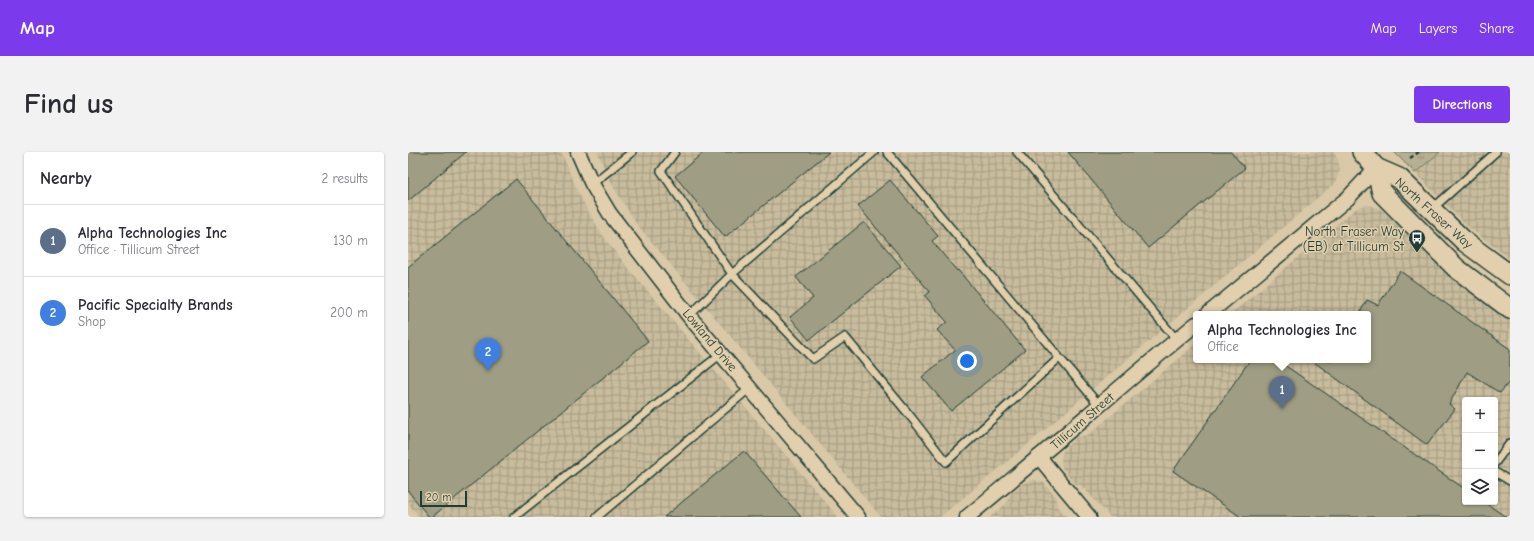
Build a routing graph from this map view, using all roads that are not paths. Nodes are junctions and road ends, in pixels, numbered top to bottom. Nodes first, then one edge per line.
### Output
1 (578, 152) edge
2 (632, 152) edge
3 (675, 152) edge
4 (874, 152) edge
5 (887, 152) edge
6 (1018, 152) edge
7 (1362, 152) edge
8 (1496, 152) edge
9 (1376, 168) junction
10 (592, 184) junction
11 (1432, 209) junction
12 (732, 274) junction
13 (1510, 275) edge
14 (1510, 309) edge
15 (1212, 311) edge
16 (689, 316) junction
17 (1193, 327) edge
18 (1177, 340) junction
19 (721, 354) junction
20 (1059, 358) junction
21 (750, 388) junction
22 (1098, 405) junction
23 (1510, 443) edge
24 (1039, 457) junction
25 (1498, 459) edge
26 (1498, 474) edge
27 (1510, 481) edge
28 (514, 517) edge
29 (597, 517) edge
30 (858, 517) edge
31 (967, 517) edge
32 (1089, 517) edge

1 - 10 street, Lowland Drive
2 - 10 lane
3 - 12 lane
4 - 12 lane
5 - 20 lane
6 - 18 lane
7 - 9 street, North Fraser Way
8 - 11 lane
9 - 11 street, North Fraser Way
9 - 14 street, North Fraser Way
9 - 15 street
10 - 16 street, Lowland Drive
11 - 13 street, North Fraser Way
12 - 16 lane
12 - 20 lane
16 - 19 street, Lowland Drive
17 - 18 street, Tillicum Street
18 - 22 street, Tillicum Street
19 - 21 street, Lowland Drive
19 - 28 lane
20 - 22 lane
21 - 29 lane
21 - 30 street, Lowland Drive
22 - 24 street, Tillicum Street
23 - 25 lane
24 - 31 street, Tillicum Street
24 - 32 street
26 - 27 lane

